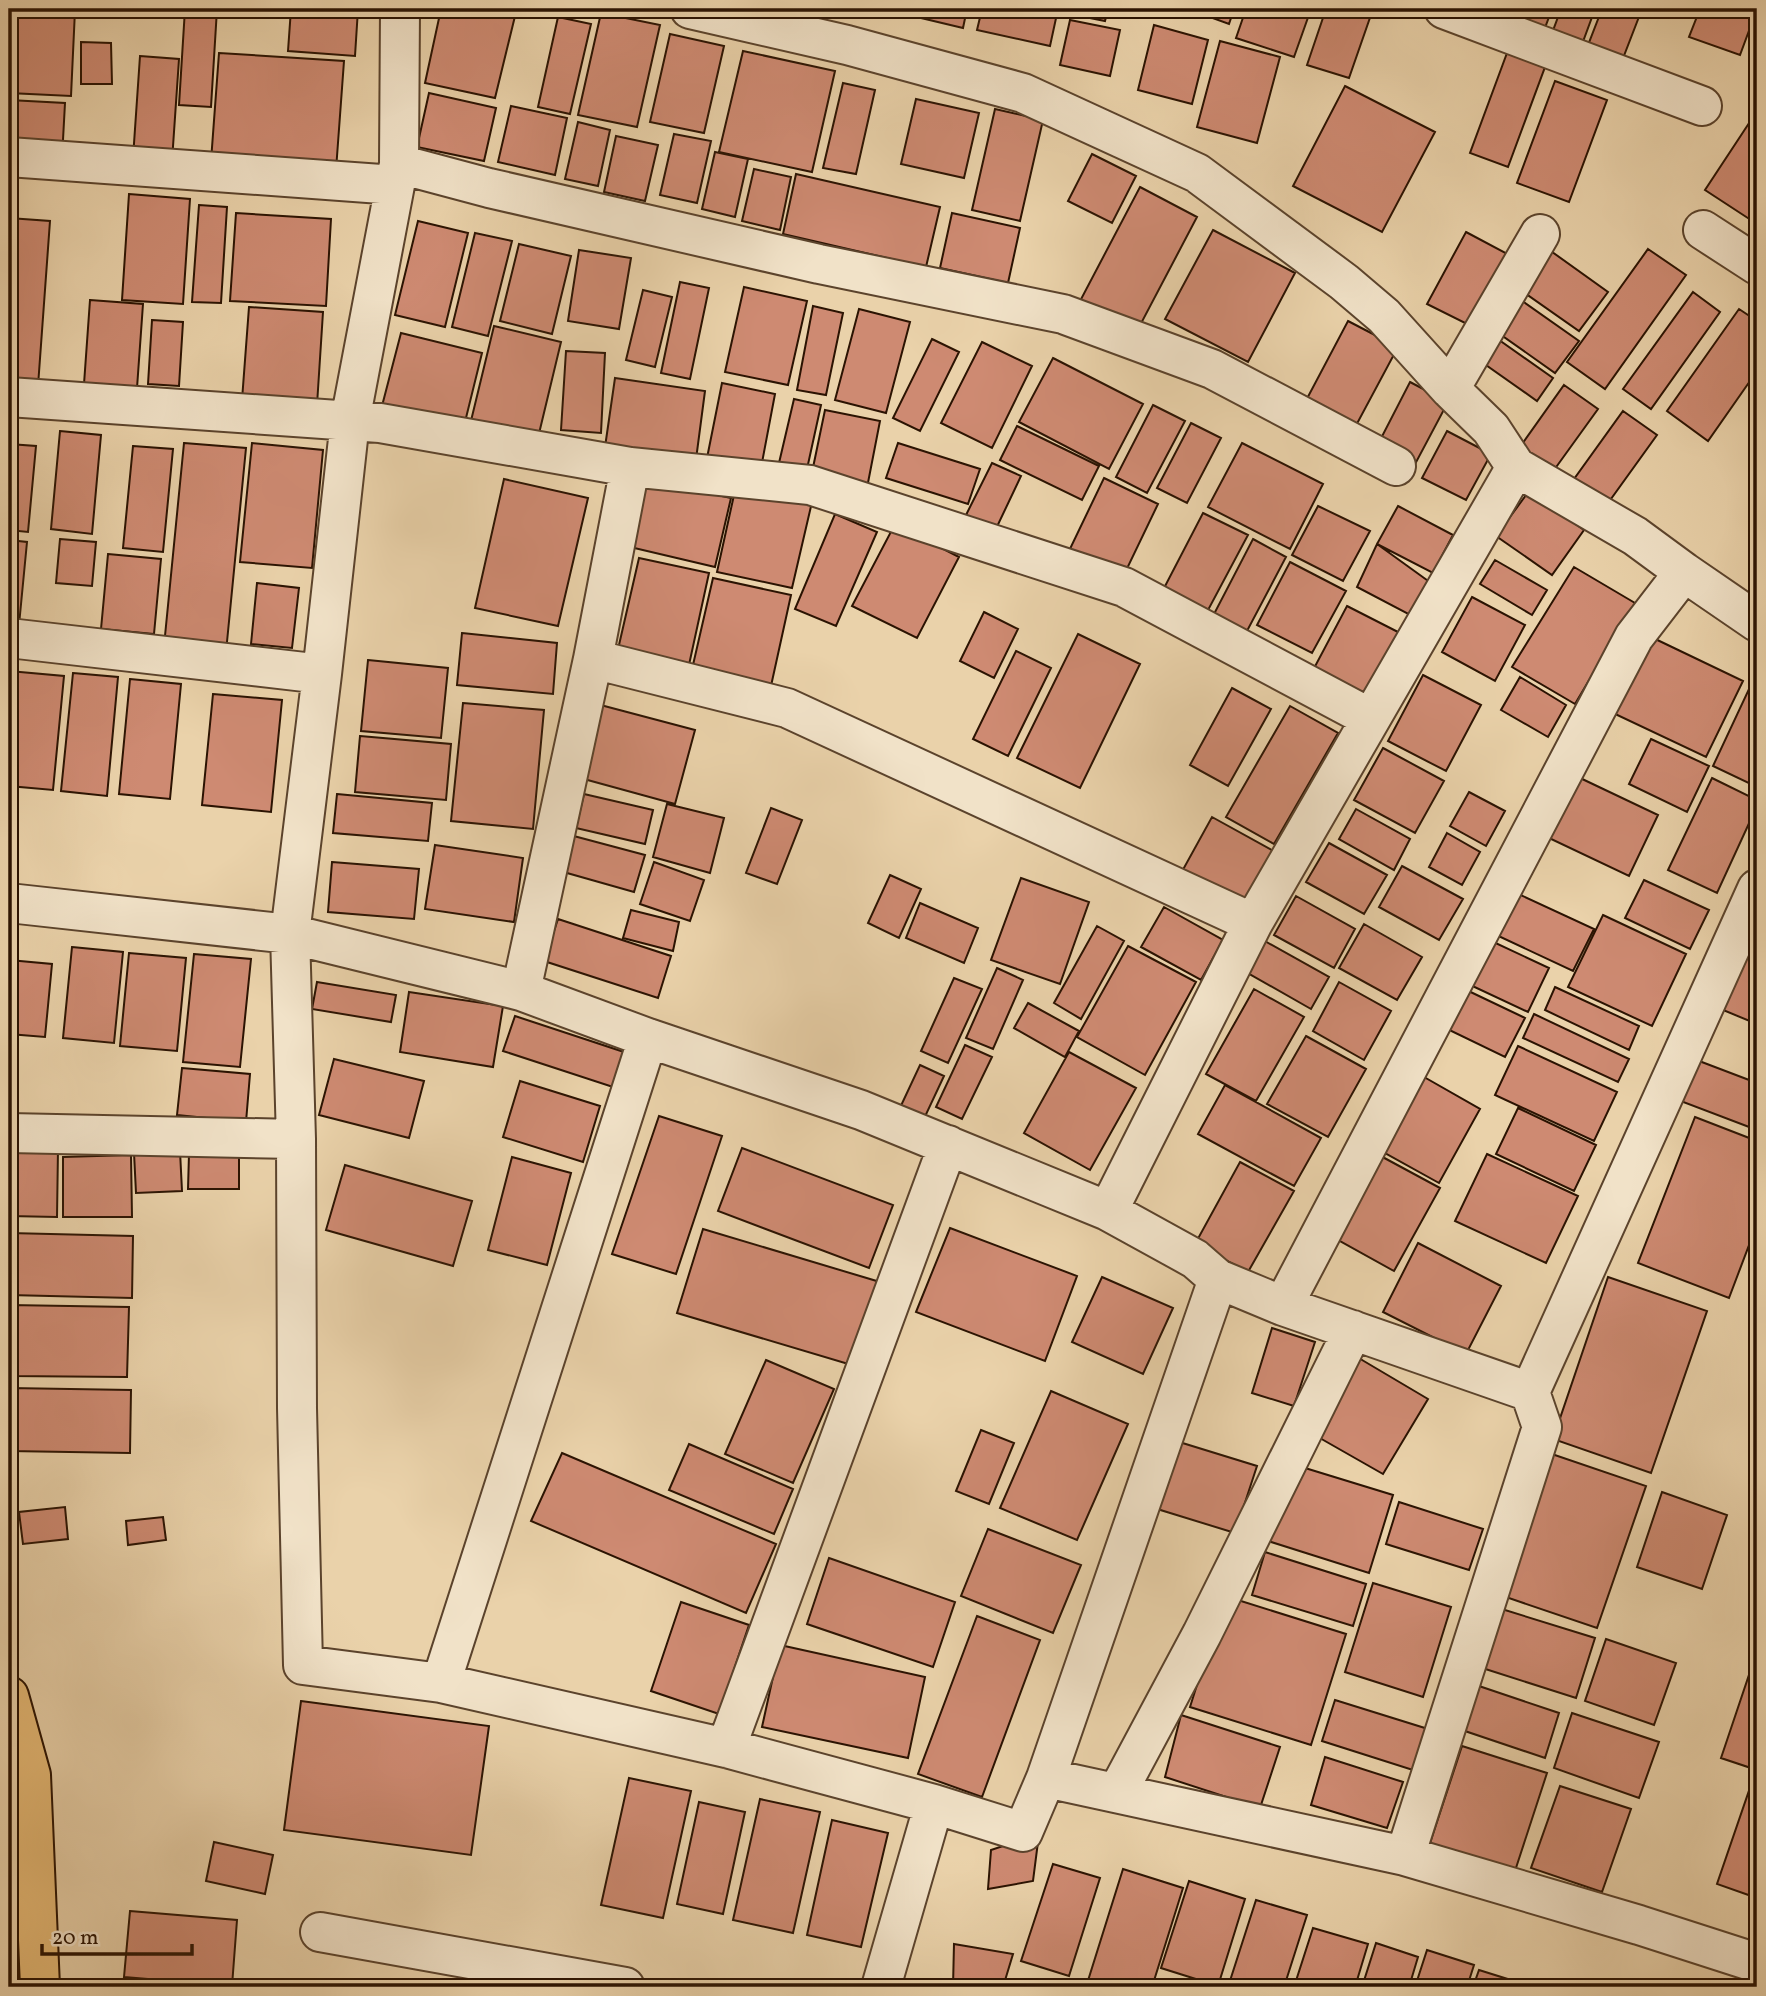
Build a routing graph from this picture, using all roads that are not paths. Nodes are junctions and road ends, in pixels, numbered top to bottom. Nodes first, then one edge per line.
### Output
1 (400, 9) edge
2 (690, 9) edge
3 (1444, 9) edge
4 (1702, 106) dead end
5 (9, 156) edge
6 (397, 174) junction
7 (1703, 230) dead end
8 (1540, 234) dead end
9 (1757, 265) edge
10 (1450, 389) junction
11 (9, 397) edge
12 (350, 421) junction
13 (1396, 466) dead end
14 (630, 467) junction
15 (1516, 467) junction
16 (1684, 572) junction
17 (1757, 622) edge
18 (9, 638) edge
19 (593, 660) junction
20 (322, 674) junction
21 (1370, 718) junction
22 (1757, 889) edge
23 (9, 903) edge
24 (1253, 923) junction
25 (290, 934) junction
26 (521, 991) junction
27 (648, 1038) junction
28 (9, 1133) edge
29 (296, 1139) junction
30 (948, 1145) junction
31 (1108, 1211) junction
32 (1218, 1279) junction
33 (1283, 1306) junction
34 (1353, 1330) junction
35 (1530, 1392) junction
36 (441, 1683) junction
37 (9, 1696) edge
38 (726, 1748) junction
39 (1046, 1778) junction
40 (1117, 1793) junction
41 (934, 1804) junction
42 (1405, 1856) junction
43 (320, 1932) dead end
44 (1757, 1963) edge
45 (40, 1987) edge
46 (625, 1987) edge
47 (881, 1987) edge

1 - 6 street
2 - 10 street
3 - 4 street
5 - 6 street
6 - 12 street
6 - 13 street
7 - 9 street
8 - 10 street
10 - 15 street
11 - 12 street
12 - 14 street
12 - 20 street
14 - 19 street
14 - 21 street
15 - 16 street
15 - 21 street
16 - 17 street
16 - 33 street
18 - 20 street
19 - 24 street
19 - 26 street
20 - 25 street
21 - 24 street
22 - 35 street
23 - 25 street
24 - 31 street
25 - 26 street
25 - 29 street
26 - 27 street
27 - 30 street
27 - 36 street
28 - 29 street
29 - 36 street
30 - 31 street
30 - 38 street
31 - 32 street
32 - 33 street
32 - 39 street
33 - 34 street
34 - 35 street
34 - 40 street
35 - 42 street
36 - 38 street
37 - 45 main road
38 - 41 street
39 - 40 street
39 - 41 street
40 - 42 street
41 - 47 street
42 - 44 street
43 - 46 street

